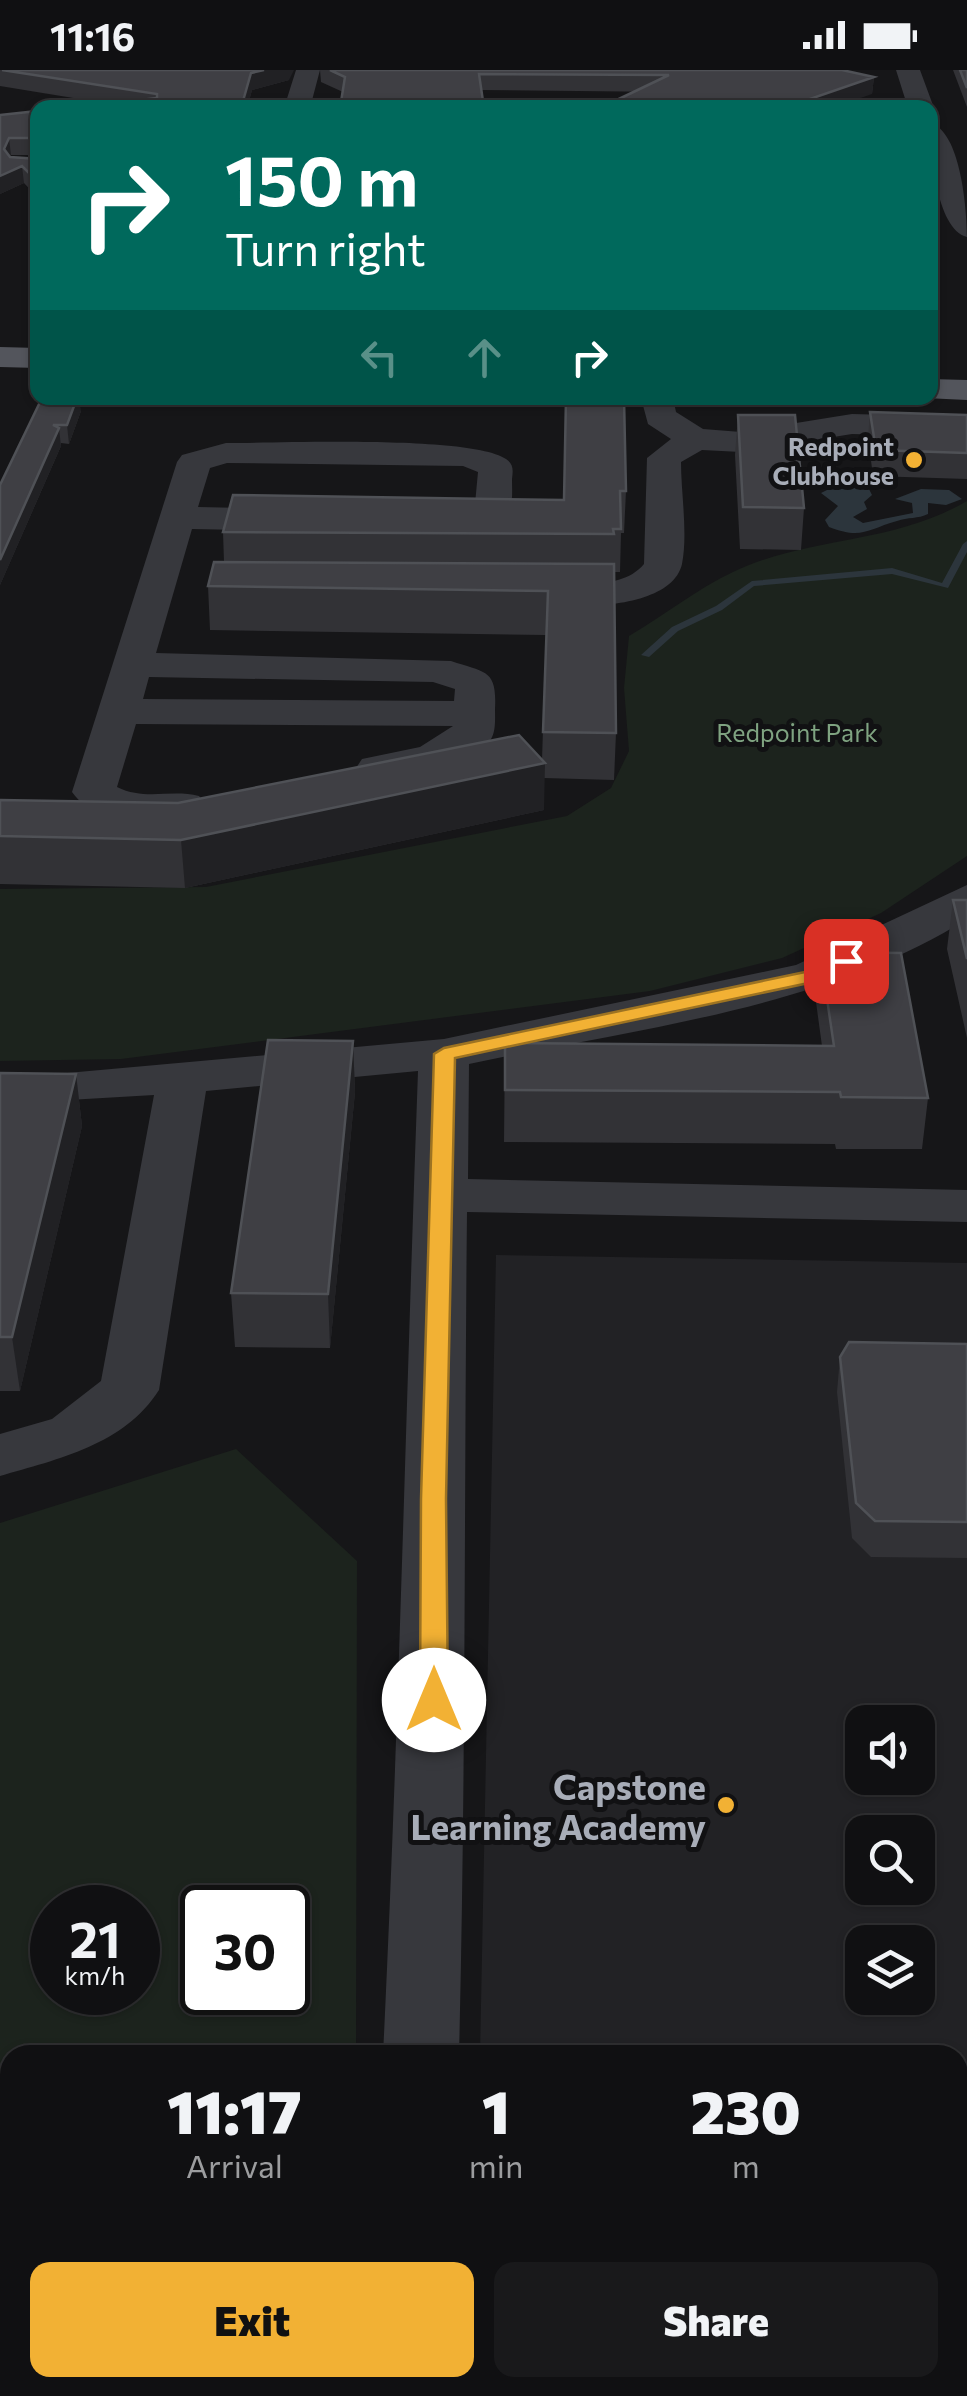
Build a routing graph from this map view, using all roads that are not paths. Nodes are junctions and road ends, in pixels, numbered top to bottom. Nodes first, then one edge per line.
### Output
1 (308, 70) edge
2 (908, 70) edge
3 (299, 100) edge
4 (918, 100) edge
5 (939, 196) edge
6 (967, 228) edge
7 (0, 357) edge
8 (30, 358) edge
9 (938, 389) edge
10 (967, 390) edge
11 (658, 405) edge
12 (967, 427) edge
13 (694, 438) junction
14 (177, 518) junction
15 (332, 520) edge
16 (390, 521) edge
17 (507, 593) edge
18 (132, 664) junction
19 (118, 712) junction
20 (475, 714) junction
21 (339, 776) edge
22 (227, 797) edge
23 (967, 898) edge
24 (444, 1054) junction
25 (184, 1078) junction
26 (0, 1089) edge
27 (441, 1195) junction
28 (967, 1206) edge
29 (0, 1455) edge
30 (421, 2045) edge

1 - 3 street
2 - 4 street
5 - 6 street
7 - 8 main road
9 - 10 main road
11 - 13 street
12 - 13 street
13 - 17 street
14 - 15 street
14 - 16 street
14 - 18 street
18 - 19 street
18 - 20 street
19 - 20 street
19 - 22 street
20 - 21 street
23 - 24 street
24 - 25 street
24 - 27 street
25 - 26 street
25 - 29 street
27 - 28 street
27 - 30 street

